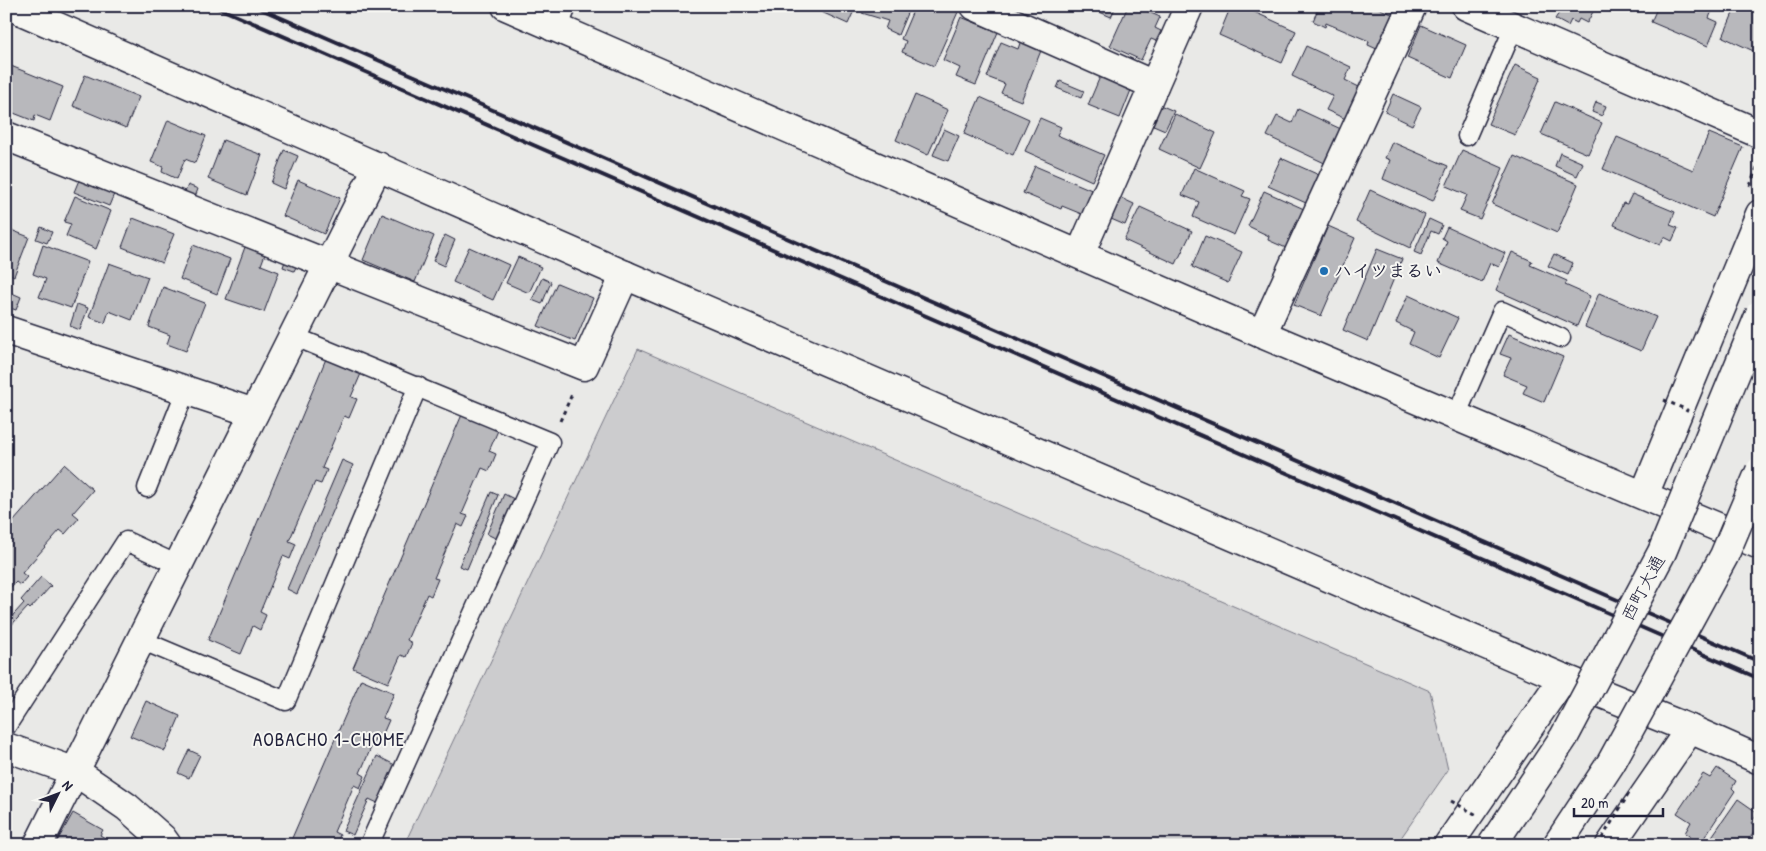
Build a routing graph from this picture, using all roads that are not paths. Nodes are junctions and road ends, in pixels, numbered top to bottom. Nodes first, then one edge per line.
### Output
1 (10, 6) edge
2 (506, 6) edge
3 (975, 6) edge
4 (1189, 6) edge
5 (1412, 6) edge
6 (1466, 6) edge
7 (557, 17) edge
8 (1505, 18) edge
9 (1154, 85) junction
10 (1760, 134) edge
11 (6, 136) edge
12 (1468, 136) dead end
13 (378, 166) junction
14 (1760, 214) edge
15 (1080, 254) junction
16 (330, 264) junction
17 (625, 275) junction
18 (1760, 314) edge
19 (6, 330) edge
20 (1262, 334) junction
21 (293, 336) junction
22 (1561, 338) dead end
23 (418, 386) junction
24 (186, 390) junction
25 (254, 413) junction
26 (1456, 416) junction
27 (1760, 471) edge
28 (147, 488) dead end
29 (1644, 495) junction
30 (1760, 545) edge
31 (178, 565) junction
32 (141, 640) junction
33 (1563, 678) junction
34 (6, 727) edge
35 (1690, 729) junction
36 (6, 747) edge
37 (1760, 760) edge
38 (76, 772) junction
39 (38, 845) edge
40 (167, 845) edge
41 (369, 845) edge
42 (1448, 845) edge
43 (1492, 845) edge
44 (1557, 845) edge
45 (1610, 845) edge

1 - 13 street
2 - 7 street
3 - 9 street
4 - 9 street
5 - 20 street
6 - 8 street
7 - 15 street
8 - 10 street
8 - 12 lane
9 - 15 street
11 - 16 street
13 - 16 street
13 - 17 street
14 - 29 street
15 - 20 street
16 - 17 street
16 - 21 street
17 - 33 street
18 - 43 street, 西町大通, bridge
19 - 24 street
20 - 26 street
21 - 23 lane
21 - 25 street
22 - 26 lane
23 - 32 lane
23 - 41 lane
24 - 25 street
24 - 28 lane
25 - 31 street
26 - 29 street
27 - 44 street, bridge
29 - 30 street
31 - 32 street
31 - 34 lane
32 - 38 street
33 - 35 street
33 - 42 street
35 - 37 street
35 - 45 street
36 - 38 street
38 - 39 street
38 - 40 street

